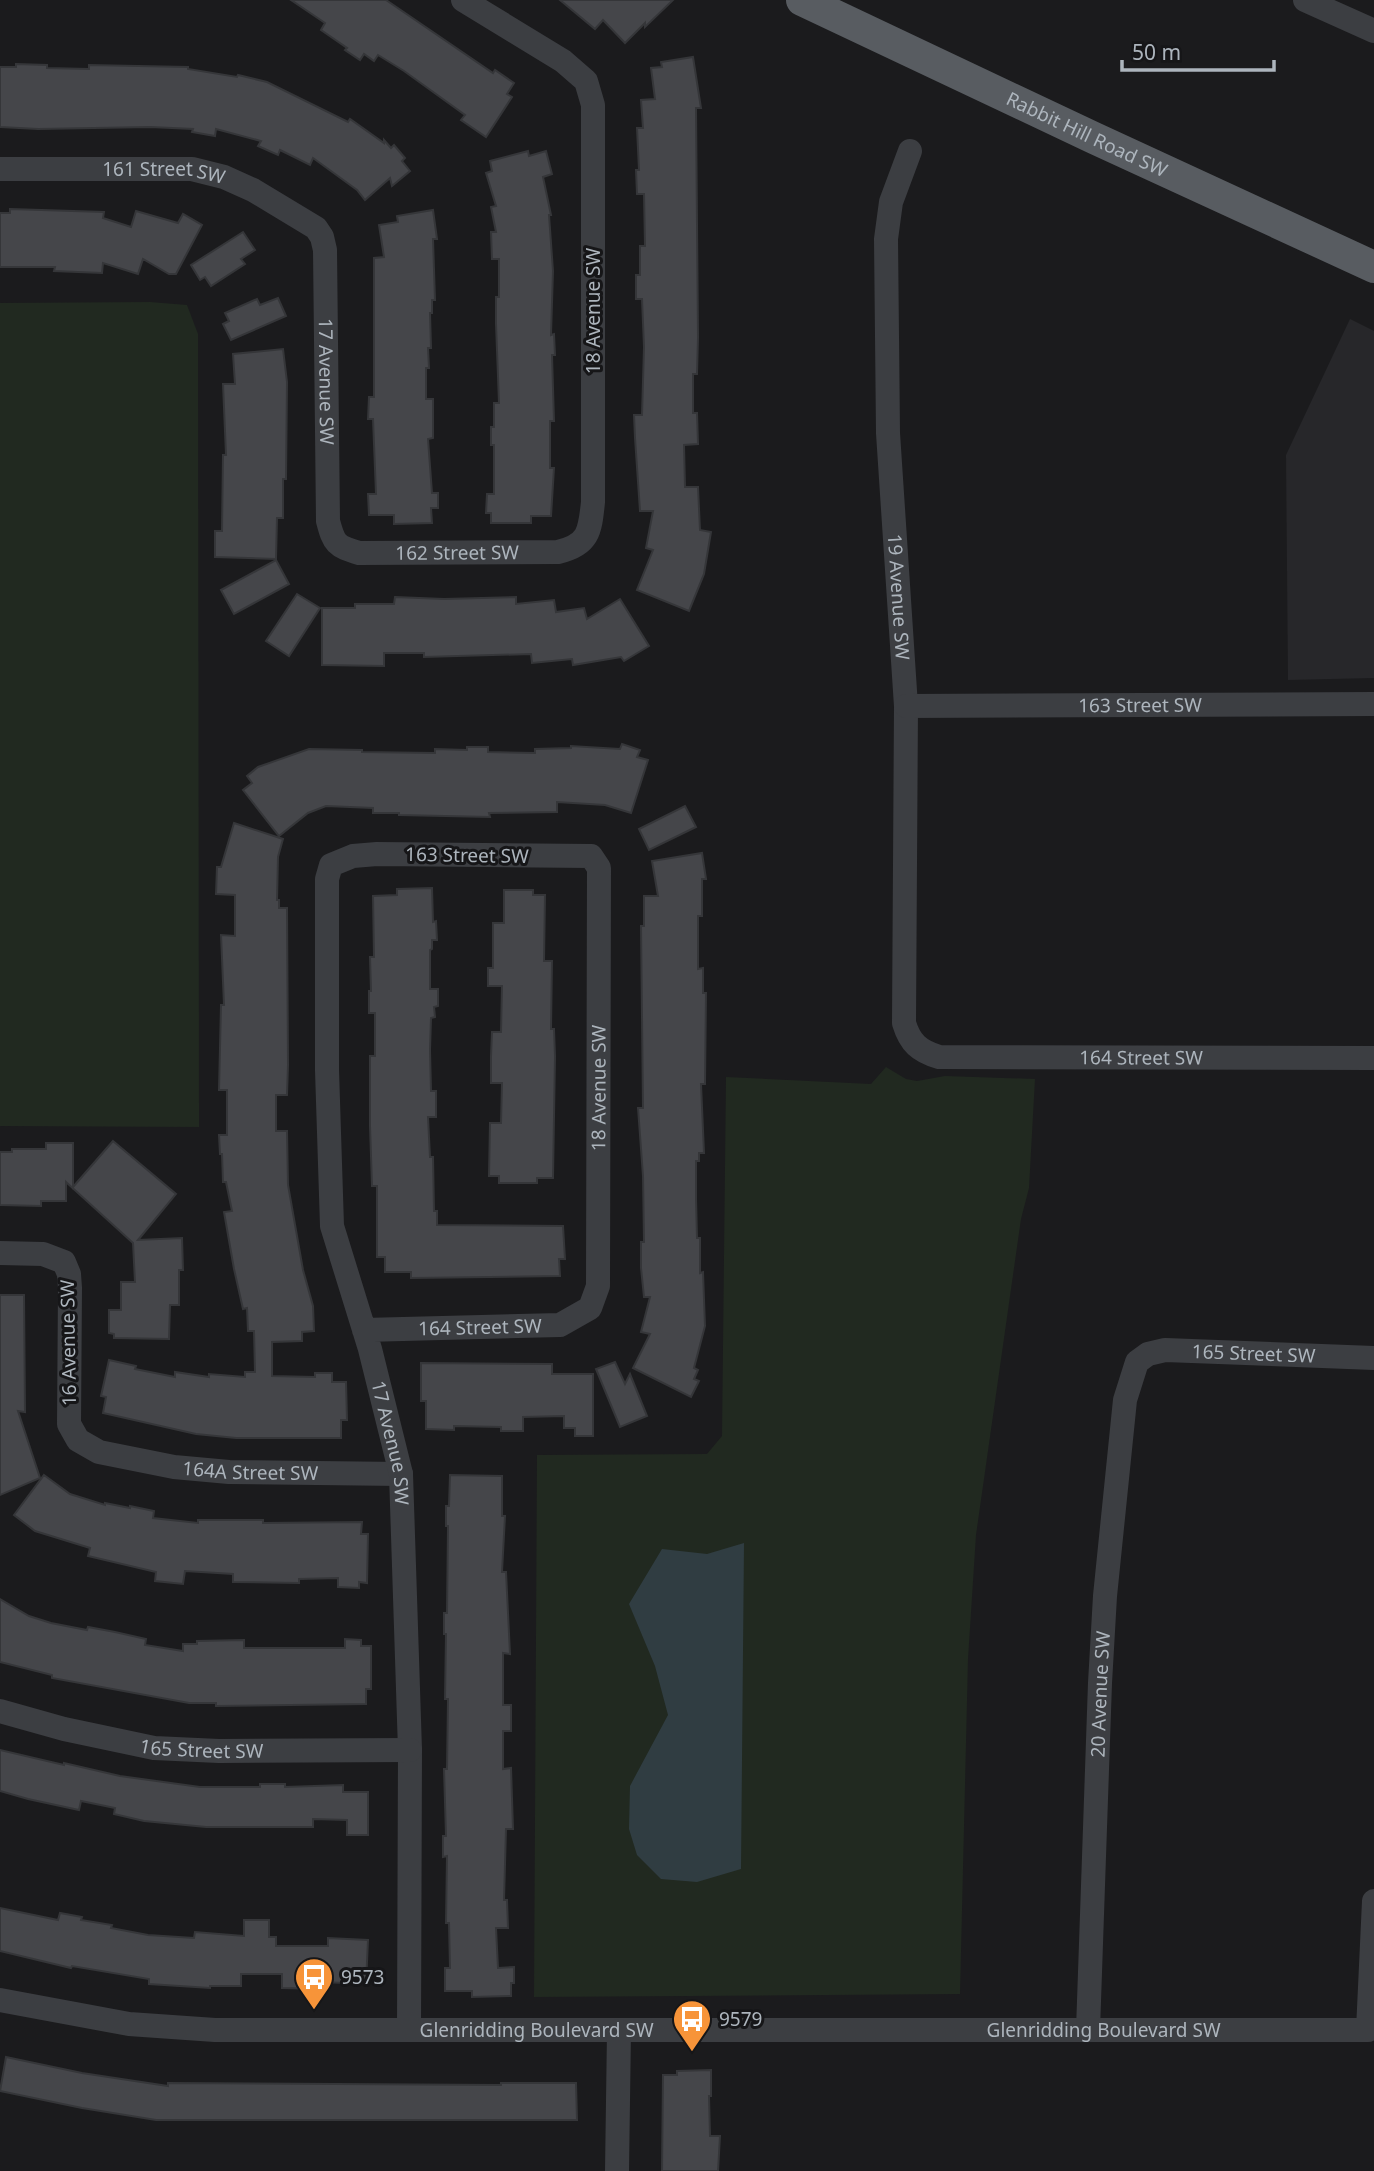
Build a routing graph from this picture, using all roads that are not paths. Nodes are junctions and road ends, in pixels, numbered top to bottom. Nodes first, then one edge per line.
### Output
1 (463, 0) edge
2 (802, 0) edge
3 (1305, 0) edge
4 (1374, 32) edge
5 (910, 151) dead end
6 (0, 169) edge
7 (316, 228) joint
8 (1374, 267) edge
9 (332, 538) joint
10 (584, 540) joint
11 (1374, 704) edge
12 (906, 706) junction
13 (331, 864) joint
14 (599, 868) joint
15 (913, 1045) joint
16 (1374, 1058) edge
17 (0, 1253) edge
18 (590, 1308) joint
19 (364, 1330) junction
20 (1374, 1357) edge
21 (1137, 1362) joint
22 (99, 1452) joint
23 (401, 1474) junction
24 (0, 1711) edge
25 (410, 1750) junction
26 (1374, 1901) edge
27 (0, 2000) edge
28 (409, 2030) junction
29 (1088, 2030) junction
30 (619, 2031) junction
31 (617, 2171) edge

1 - 10 street, 18 Avenue SW
2 - 8 main road, Rabbit Hill Road SW
3 - 4 street
5 - 12 street, 19 Avenue SW
6 - 7 street, 161 Street SW
7 - 9 street, 17 Avenue SW
9 - 10 street, 162 Street SW
11 - 12 street, 163 Street SW
12 - 15 street, 19 Avenue SW
13 - 14 street, 163 Street SW
13 - 19 street, 17 Avenue SW
14 - 18 street, 18 Avenue SW
15 - 16 street, 164 Street SW
17 - 22 street, 16 Avenue SW
18 - 19 street, 164 Street SW
19 - 23 street, 17 Avenue SW
20 - 21 street, 165 Street SW
21 - 29 street, 20 Avenue SW
22 - 23 street, 164A Street SW
23 - 25 street, 17 Avenue SW
24 - 25 street, 165 Street SW
25 - 28 street, 17 Avenue SW
26 - 29 street, Glenridding Boulevard SW
27 - 28 street, Glenridding Boulevard SW
28 - 30 street, Glenridding Boulevard SW
29 - 30 street, Glenridding Boulevard SW
30 - 31 street

